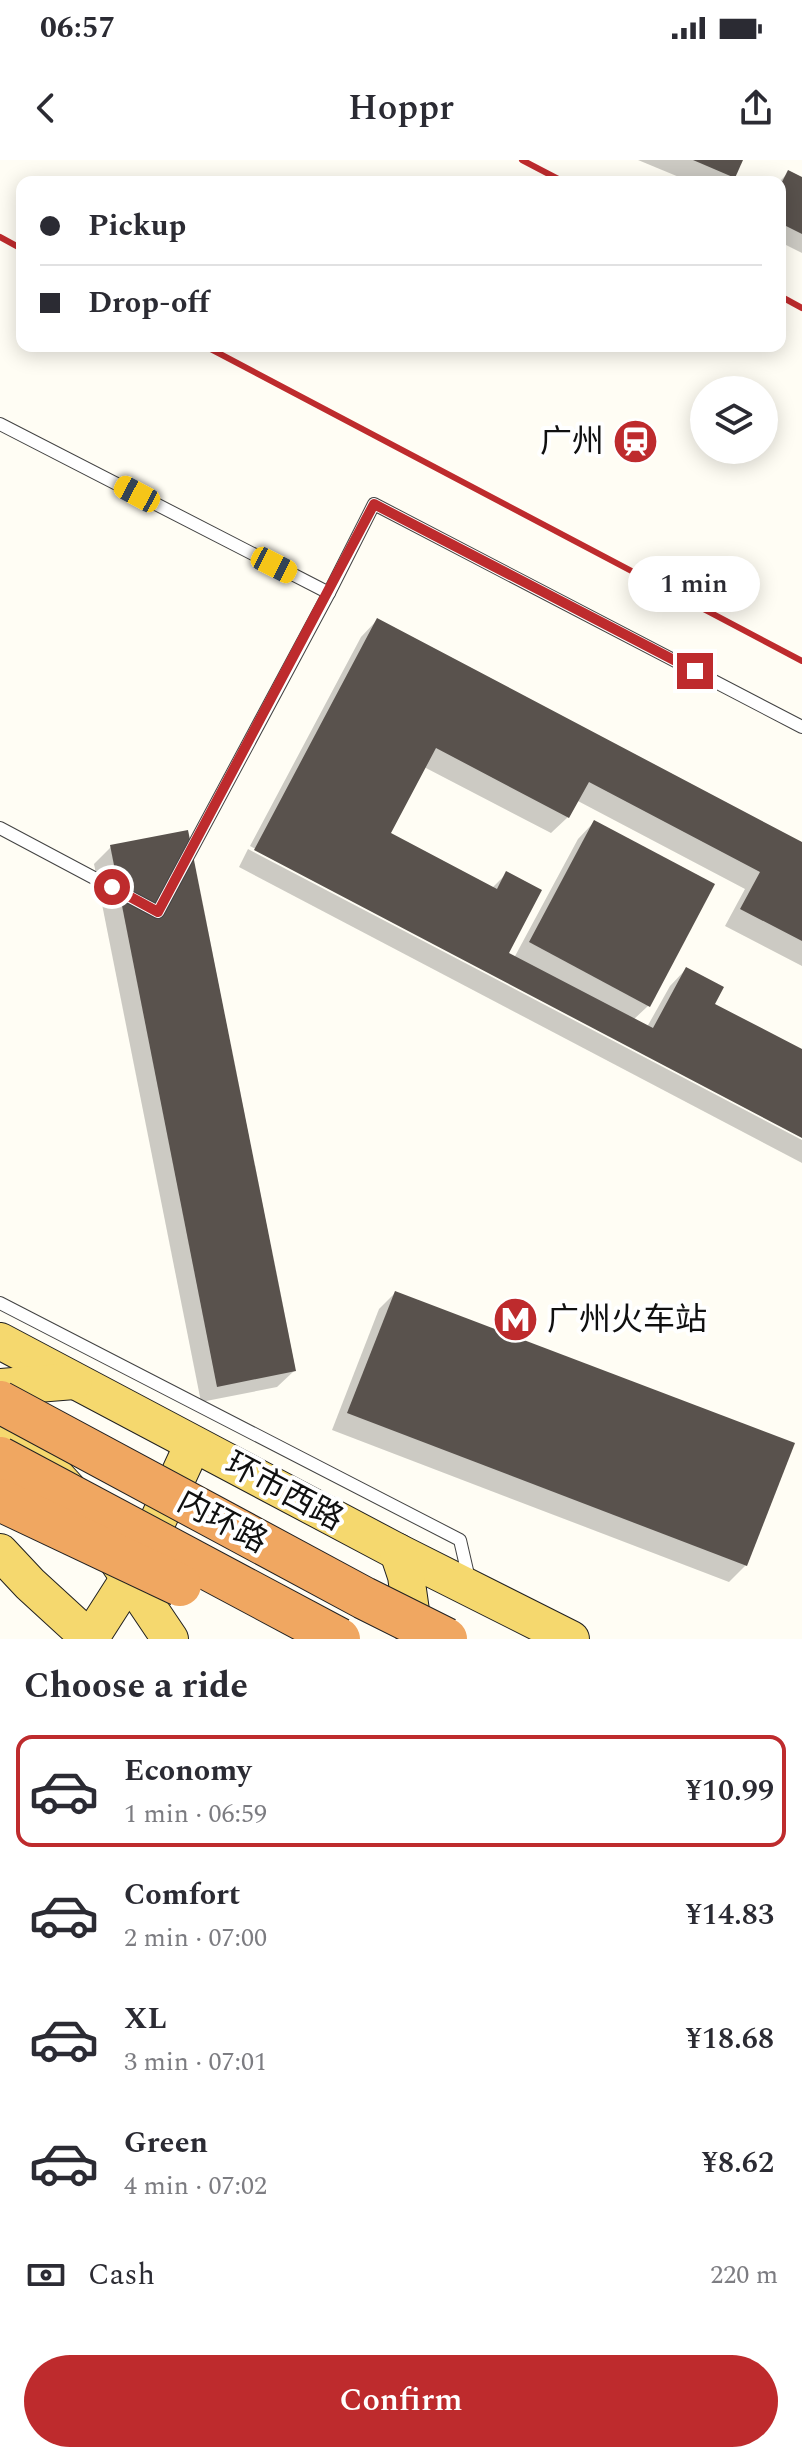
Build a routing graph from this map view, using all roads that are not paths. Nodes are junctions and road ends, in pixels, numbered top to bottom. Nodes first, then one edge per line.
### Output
1 (0, 424) edge
2 (329, 593) junction
3 (802, 727) edge
4 (0, 828) edge
5 (0, 1303) edge
6 (5, 1346) edge
7 (74, 1381) junction
8 (0, 1387) edge
9 (0, 1402) edge
10 (0, 1424) edge
11 (193, 1444) junction
12 (18, 1456) edge
13 (0, 1500) edge
14 (0, 1536) edge
15 (0, 1552) edge
16 (398, 1552) junction
17 (129, 1579) junction
18 (30, 1584) junction
19 (471, 1590) junction
20 (543, 1635) edge
21 (90, 1639) edge
22 (170, 1639) edge
23 (310, 1639) edge
24 (339, 1639) edge
25 (415, 1639) edge
26 (446, 1639) edge

1 - 2 lane
2 - 3 lane
2 - 4 lane
5 - 19 lane
6 - 7 main road, 环市西路
7 - 8 main road
7 - 11 main road, 环市西路
7 - 12 main road
9 - 26 highway, 内环路, bridge
10 - 12 main road
11 - 16 main road, 环市西路
11 - 17 main road
12 - 17 main road
12 - 24 highway, 内环路, bridge
13 - 23 highway, bridge
14 - 18 main road
15 - 18 main road
16 - 19 main road, 环市西路
16 - 25 main road
17 - 21 main road
17 - 22 main road
18 - 21 main road
19 - 20 main road, 环市西路

